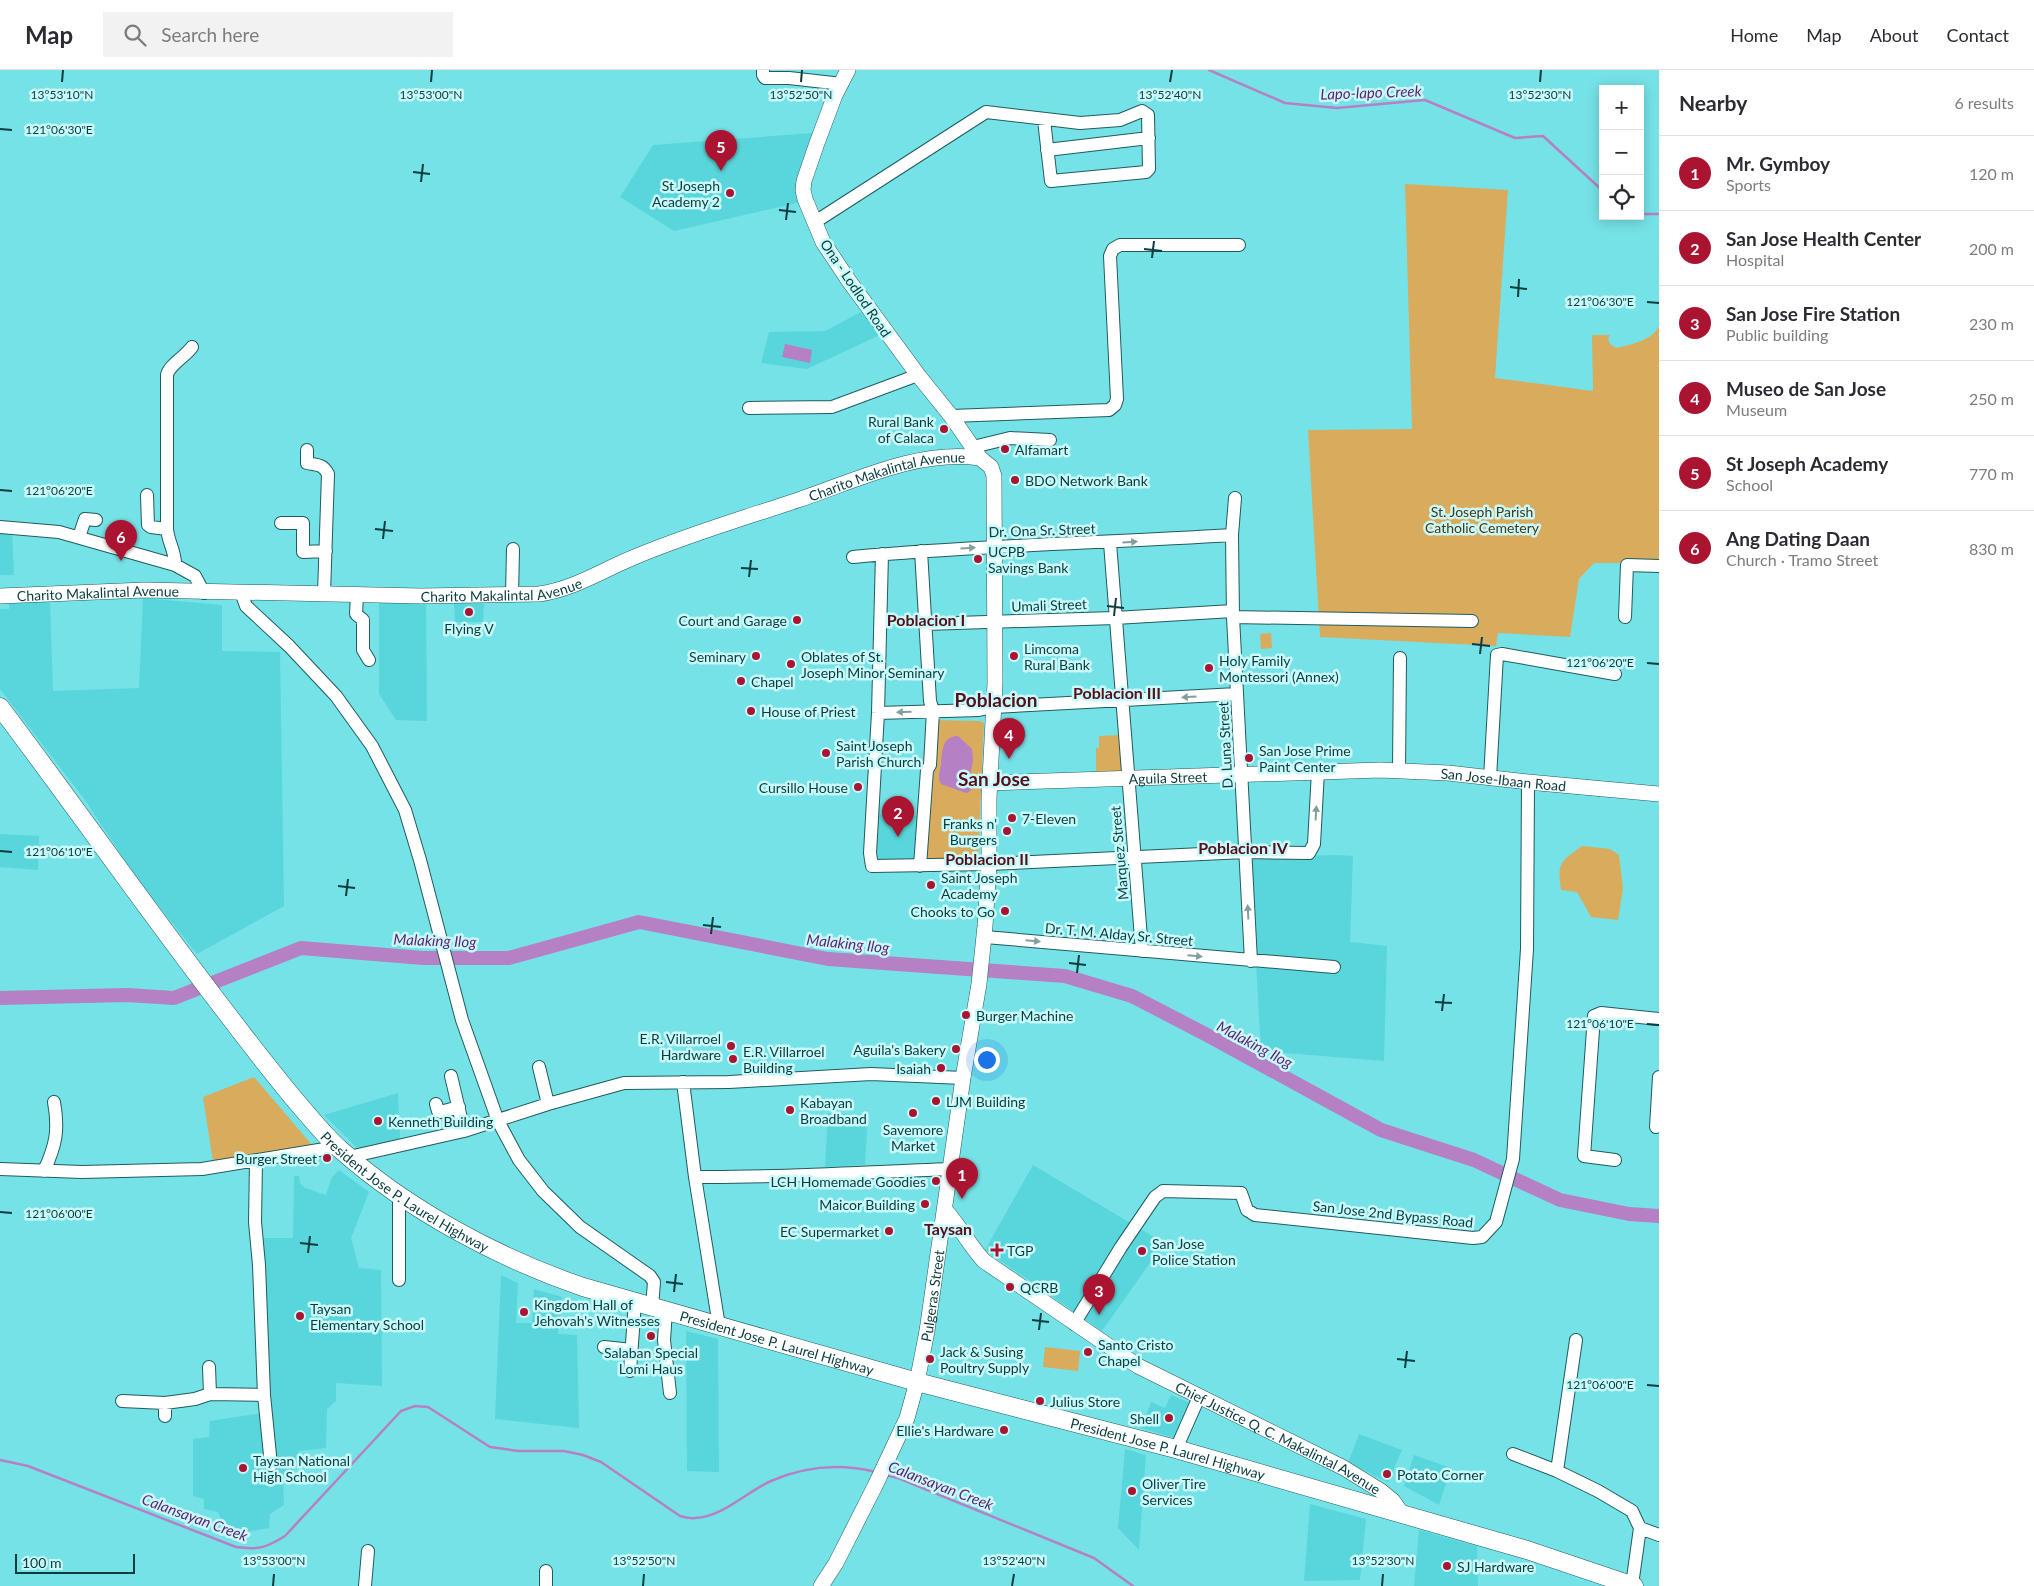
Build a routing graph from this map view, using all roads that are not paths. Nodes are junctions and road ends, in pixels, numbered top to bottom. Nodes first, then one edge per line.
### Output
1 (763, 70) edge
2 (845, 77) edge
3 (1044, 120) junction
4 (1149, 138) junction
5 (1047, 150) junction
6 (815, 222) junction
7 (1239, 245) dead end
8 (192, 347) dead end
9 (918, 375) junction
10 (749, 408) dead end
11 (951, 416) junction
12 (1050, 440) dead end
13 (307, 450) dead end
14 (977, 453) junction
15 (147, 495) dead end
16 (1235, 498) dead end
17 (96, 520) dead end
18 (281, 523) dead end
19 (0, 527) edge
20 (167, 529) junction
21 (1232, 535) junction
22 (79, 537) junction
23 (1110, 543) junction
24 (996, 546) junction
25 (513, 549) dead end
26 (326, 551) junction
27 (920, 551) junction
28 (882, 554) junction
29 (853, 557) dead end
30 (175, 565) junction
31 (1659, 566) edge
32 (204, 592) junction
33 (241, 592) junction
34 (324, 594) junction
35 (357, 595) junction
36 (512, 595) junction
37 (0, 596) edge
38 (1233, 614) junction
39 (1624, 617) dead end
40 (1115, 618) junction
41 (1472, 621) dead end
42 (996, 622) junction
43 (925, 624) junction
44 (1400, 658) dead end
45 (368, 660) dead end
46 (1615, 674) dead end
47 (1237, 694) junction
48 (1121, 701) junction
49 (0, 707) edge
50 (993, 707) junction
51 (933, 711) junction
52 (878, 713) junction
53 (1346, 770) joint
54 (1318, 771) junction
55 (1400, 771) junction
56 (1242, 774) junction
57 (1490, 778) junction
58 (1128, 779) junction
59 (1528, 782) junction
60 (989, 783) junction
61 (1659, 794) edge
62 (1245, 852) junction
63 (1134, 859) junction
64 (989, 864) junction
65 (920, 866) junction
66 (984, 937) junction
67 (1142, 951) junction
68 (1251, 961) junction
69 (1334, 967) dead end
70 (1659, 1018) edge
71 (539, 1067) dead end
72 (451, 1076) dead end
73 (1659, 1077) edge
74 (963, 1078) junction
75 (683, 1082) junction
76 (54, 1102) dead end
77 (436, 1104) dead end
78 (548, 1104) junction
79 (459, 1107) junction
80 (498, 1122) junction
81 (1656, 1127) dead end
82 (464, 1131) junction
83 (343, 1152) junction
84 (1615, 1160) dead end
85 (256, 1161) junction
86 (951, 1168) junction
87 (0, 1169) edge
88 (44, 1171) junction
89 (695, 1177) junction
90 (399, 1196) junction
91 (946, 1210) junction
92 (399, 1280) dead end
93 (635, 1302) junction
94 (659, 1309) junction
95 (1074, 1324) junction
96 (719, 1326) junction
97 (1576, 1340) dead end
98 (604, 1347) dead end
99 (632, 1350) junction
100 (210, 1367) dead end
101 (630, 1371) dead end
102 (917, 1382) junction
103 (670, 1393) dead end
104 (210, 1394) junction
105 (264, 1395) junction
106 (1199, 1397) junction
107 (122, 1400) dead end
108 (1176, 1449) junction
109 (1513, 1454) dead end
110 (271, 1465) dead end
111 (1557, 1470) junction
112 (1402, 1514) junction
113 (1640, 1528) junction
114 (1659, 1535) edge
115 (368, 1551) dead end
116 (546, 1571) dead end
117 (365, 1586) edge
118 (546, 1586) edge
119 (821, 1586) edge
120 (1633, 1586) edge

1 - 2 street
2 - 6 main road, Ona - Lodlod Road
3 - 4 street
3 - 5 street
3 - 6 street
4 - 5 street
4 - 5 street
6 - 9 main road, Ona - Lodlod Road
7 - 11 street
8 - 20 street
9 - 10 street
9 - 11 main road, Ona - Lodlod Road
11 - 14 main road, Ona - Lodlod Road
12 - 14 street
13 - 26 street
14 - 24 main road
14 - 36 main road, Charito Makalintal Avenue
15 - 20 street
16 - 21 street, D. Luna Street
17 - 22 street
18 - 26 street
19 - 22 street
20 - 30 street
23 -> 21 street, Dr. Ona Sr. Street
21 - 38 street, D. Luna Street
22 - 30 street
23 - 24 street, Dr. Ona Sr. Street
23 - 40 street, Marquez Street
27 -> 24 street, Dr. Ona Sr. Street
24 - 42 main road
25 - 36 street
26 - 34 street
27 - 28 street, Dr. Ona Sr. Street
27 - 43 street
28 - 29 street, Dr. Ona Sr. Street
28 - 52 street
30 - 32 street
31 - 39 street
32 - 33 main road, Charito Makalintal Avenue
32 - 37 main road, Charito Makalintal Avenue
33 - 34 main road, Charito Makalintal Avenue
33 - 80 street
34 - 35 main road, Charito Makalintal Avenue
35 - 36 main road, Charito Makalintal Avenue
35 - 45 street
38 - 40 street, Umali Street
38 - 41 street, Umali Street
38 - 47 street, D. Luna Street
40 - 42 street, Umali Street
40 - 48 street, Marquez Street
42 - 43 street, Umali Street
42 - 50 main road
43 - 51 street
44 - 55 street
46 - 57 street
47 -> 48 street
47 - 56 street, D. Luna Street
48 - 50 street
48 - 58 street, Marquez Street
49 - 83 highway, President Jose P. Laurel Highway
50 - 51 street
50 - 60 main road
51 -> 52 street
51 - 65 street
52 - 65 street
53 - 54 main road, Aguila Street
53 - 55 main road, San Jose-Ibaan Road
54 - 56 main road, Aguila Street
62 -> 54 street
55 - 57 main road, San Jose-Ibaan Road
56 - 58 main road, Aguila Street
56 - 62 street, D. Luna Street
57 - 59 main road, San Jose-Ibaan Road
58 - 60 main road, Aguila Street
58 - 63 street, Marquez Street
59 - 61 main road, San Jose-Ibaan Road
59 - 95 street, San Jose 2nd Bypass Road
60 - 64 main road
62 - 63 street
68 -> 62 street, D. Luna Street
63 - 64 street
63 - 67 street, Marquez Street
64 - 65 street
64 - 66 main road
66 -> 67 street, Dr. T. M. Alday Sr. Street
66 - 74 main road
67 -> 68 street, Dr. T. M. Alday Sr. Street
68 - 69 street, Dr. T. M. Alday Sr. Street
70 - 84 street
71 - 78 street
72 - 79 street
73 - 81 street
74 - 75 street
74 - 86 main road
75 - 78 street
75 - 89 street
76 - 88 street
77 - 79 street
78 - 80 street
79 - 82 street
80 - 82 street
80 - 94 street
82 - 83 street
83 - 85 street
83 - 90 highway, President Jose P. Laurel Highway
85 - 88 street
85 - 105 street
86 - 89 street
86 - 91 main road
87 - 88 street
89 - 96 street
90 - 92 street
90 - 93 highway, President Jose P. Laurel Highway
91 - 95 main road, Chief Justice Q. C. Makalintal Avenue
91 - 102 main road, Pulgeras Street
93 - 94 highway, President Jose P. Laurel Highway
93 - 99 street
94 - 96 highway, President Jose P. Laurel Highway
94 - 103 street
95 - 106 main road, Chief Justice Q. C. Makalintal Avenue
96 - 102 highway, President Jose P. Laurel Highway
97 - 111 street
98 - 99 street
99 - 101 street
100 - 104 street
102 - 108 highway, President Jose P. Laurel Highway
102 - 119 main road, Pulgeras Street
104 - 105 street
104 - 107 street
105 - 110 street
106 - 108 street
106 - 112 main road, Chief Justice Q. C. Makalintal Avenue
108 - 112 highway, President Jose P. Laurel Highway
109 - 111 street
111 - 113 street
112 - 120 highway, President Jose P. Laurel Highway
113 - 114 street
113 - 120 street
115 - 117 street
116 - 118 street

